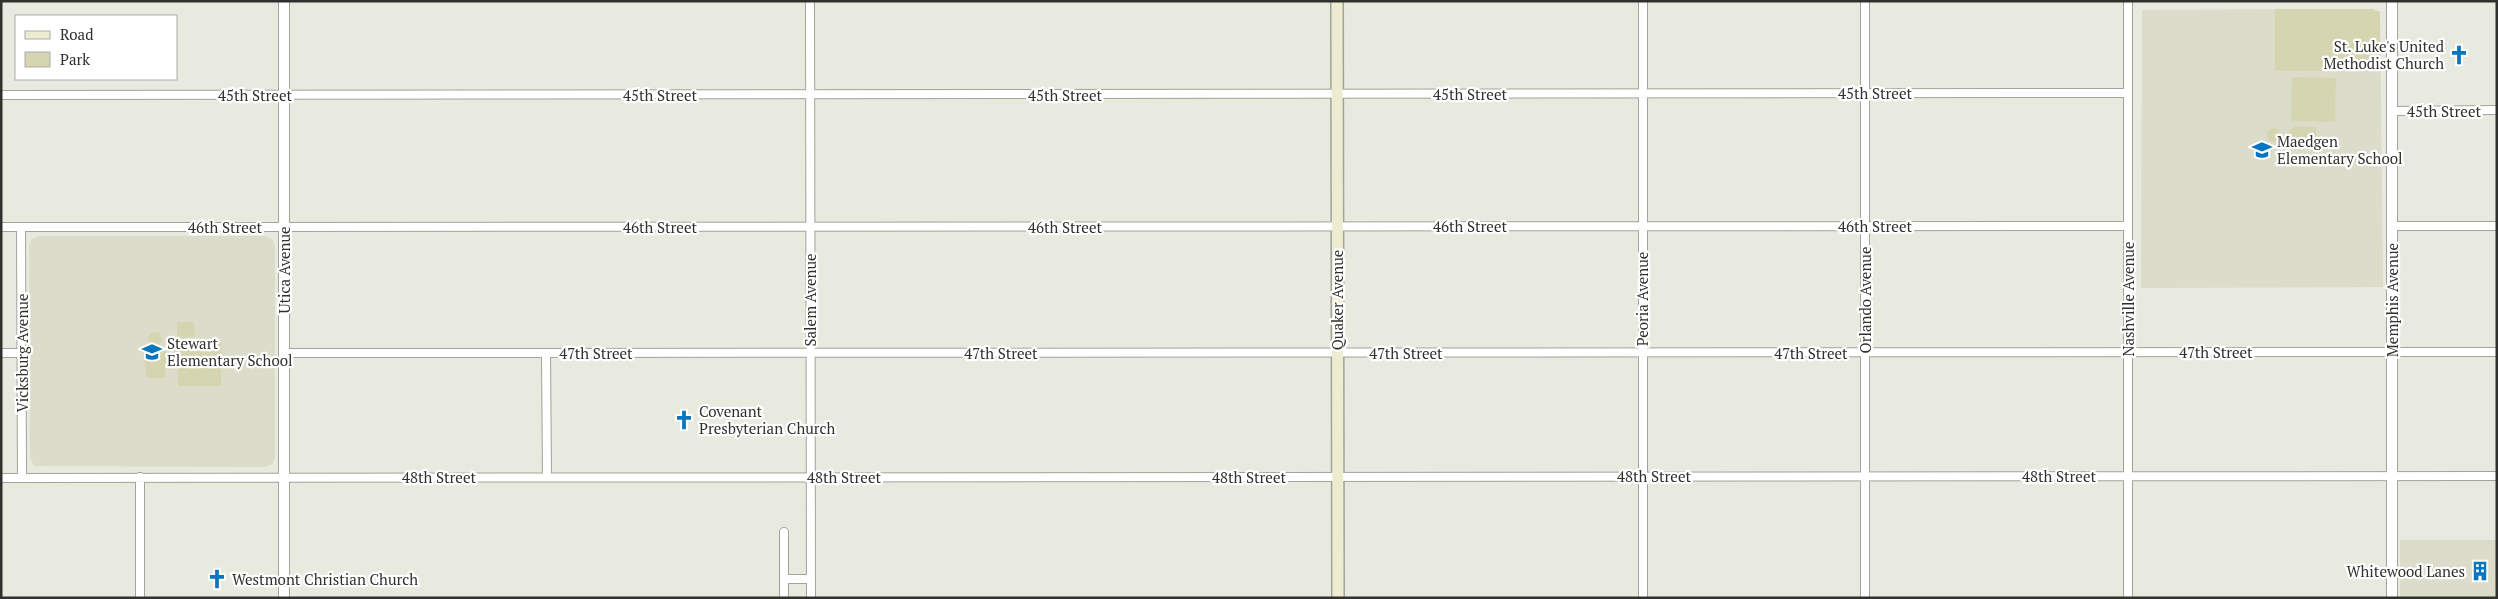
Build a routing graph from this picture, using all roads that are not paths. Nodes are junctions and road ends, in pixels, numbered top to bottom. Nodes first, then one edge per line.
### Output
1 (284, 1) edge
2 (810, 1) edge
3 (1337, 1) edge
4 (1642, 1) edge
5 (1865, 1) edge
6 (2128, 1) edge
7 (2392, 1) edge
8 (1865, 93) junction
9 (2128, 93) junction
10 (1642, 94) junction
11 (1, 95) edge
12 (284, 95) junction
13 (810, 95) junction
14 (1337, 95) junction
15 (2497, 110) edge
16 (2392, 111) junction
17 (1337, 226) junction
18 (1642, 226) junction
19 (1865, 226) junction
20 (2128, 226) junction
21 (2392, 226) junction
22 (2497, 226) edge
23 (284, 227) junction
24 (810, 227) junction
25 (1, 228) edge
26 (21, 228) junction
27 (2128, 352) junction
28 (2392, 352) junction
29 (2497, 352) edge
30 (1, 353) edge
31 (22, 353) junction
32 (285, 353) junction
33 (546, 353) junction
34 (811, 353) junction
35 (1337, 353) junction
36 (1642, 353) junction
37 (1866, 353) junction
38 (1642, 476) junction
39 (1866, 476) junction
40 (2128, 476) junction
41 (2392, 476) junction
42 (2497, 476) edge
43 (285, 477) junction
44 (547, 477) junction
45 (811, 477) junction
46 (1337, 477) junction
47 (1, 478) edge
48 (22, 478) junction
49 (140, 478) junction
50 (784, 532) dead end
51 (784, 579) junction
52 (811, 579) junction
53 (140, 598) edge
54 (284, 598) edge
55 (784, 598) edge
56 (811, 598) edge
57 (1338, 598) edge
58 (1643, 598) edge
59 (1865, 598) edge
60 (2128, 598) edge
61 (2392, 598) edge

1 - 12 street, Utica Avenue
2 - 13 street, Salem Avenue
3 - 14 main road, Quaker Avenue
4 - 10 street, Peoria Avenue
5 - 8 street, Orlando Avenue
6 - 9 street, Nashville Avenue
7 - 16 street, Memphis Avenue
8 - 9 street, 45th Street
8 - 10 street, 45th Street
8 - 19 street, Orlando Avenue
9 - 20 street, Nashville Avenue
10 - 14 street, 45th Street
10 - 18 street, Peoria Avenue
11 - 12 street, 45th Street
12 - 13 street, 45th Street
12 - 23 street, Utica Avenue
13 - 14 street, 45th Street
13 - 24 street, Salem Avenue
14 - 17 main road, Quaker Avenue
15 - 16 street, 45th Street
16 - 21 street, Memphis Avenue
17 - 18 street, 46th Street
17 - 24 street, 46th Street
17 - 35 main road, Quaker Avenue
18 - 19 street, 46th Street
18 - 36 street, Peoria Avenue
19 - 20 street, 46th Street
19 - 37 street, Orlando Avenue
20 - 27 street, Nashville Avenue
21 - 22 street
21 - 28 street, Memphis Avenue
23 - 24 street, 46th Street
23 - 26 street, 46th Street
23 - 32 street, Utica Avenue
24 - 34 street, Salem Avenue
25 - 26 street, 46th Street
26 - 31 street, Vicksburg Avenue
27 - 28 street, 47th Street
27 - 37 street, 47th Street
27 - 40 street, Nashville Avenue
28 - 29 street, 47th Street
28 - 41 street, Memphis Avenue
30 - 31 street
31 - 48 street, Vicksburg Avenue
32 - 33 street, 47th Street
32 - 43 street, Utica Avenue
33 - 34 street, 47th Street
33 - 44 street
34 - 35 street, 47th Street
34 - 45 street, Salem Avenue
35 - 36 street, 47th Street
35 - 46 main road, Quaker Avenue
36 - 37 street, 47th Street
36 - 38 street, Peoria Avenue
37 - 39 street, Orlando Avenue
38 - 39 street, 48th Street
38 - 46 street, 48th Street
38 - 58 street, Peoria Avenue
39 - 40 street, 48th Street
39 - 59 street, Orlando Avenue
40 - 41 street, 48th Street
40 - 60 street, Nashville Avenue
41 - 42 street, 48th Street
41 - 61 street, Memphis Avenue
43 - 44 street, 48th Street
43 - 49 street, 48th Street
43 - 54 street, Utica Avenue
44 - 45 street, 48th Street
45 - 46 street, 48th Street
45 - 52 street, Salem Avenue
46 - 57 main road, Quaker Avenue
47 - 48 street, 48th Street
48 - 49 street, 48th Street
49 - 53 street
50 - 51 street
51 - 52 street
51 - 55 street
52 - 56 street, Salem Avenue

